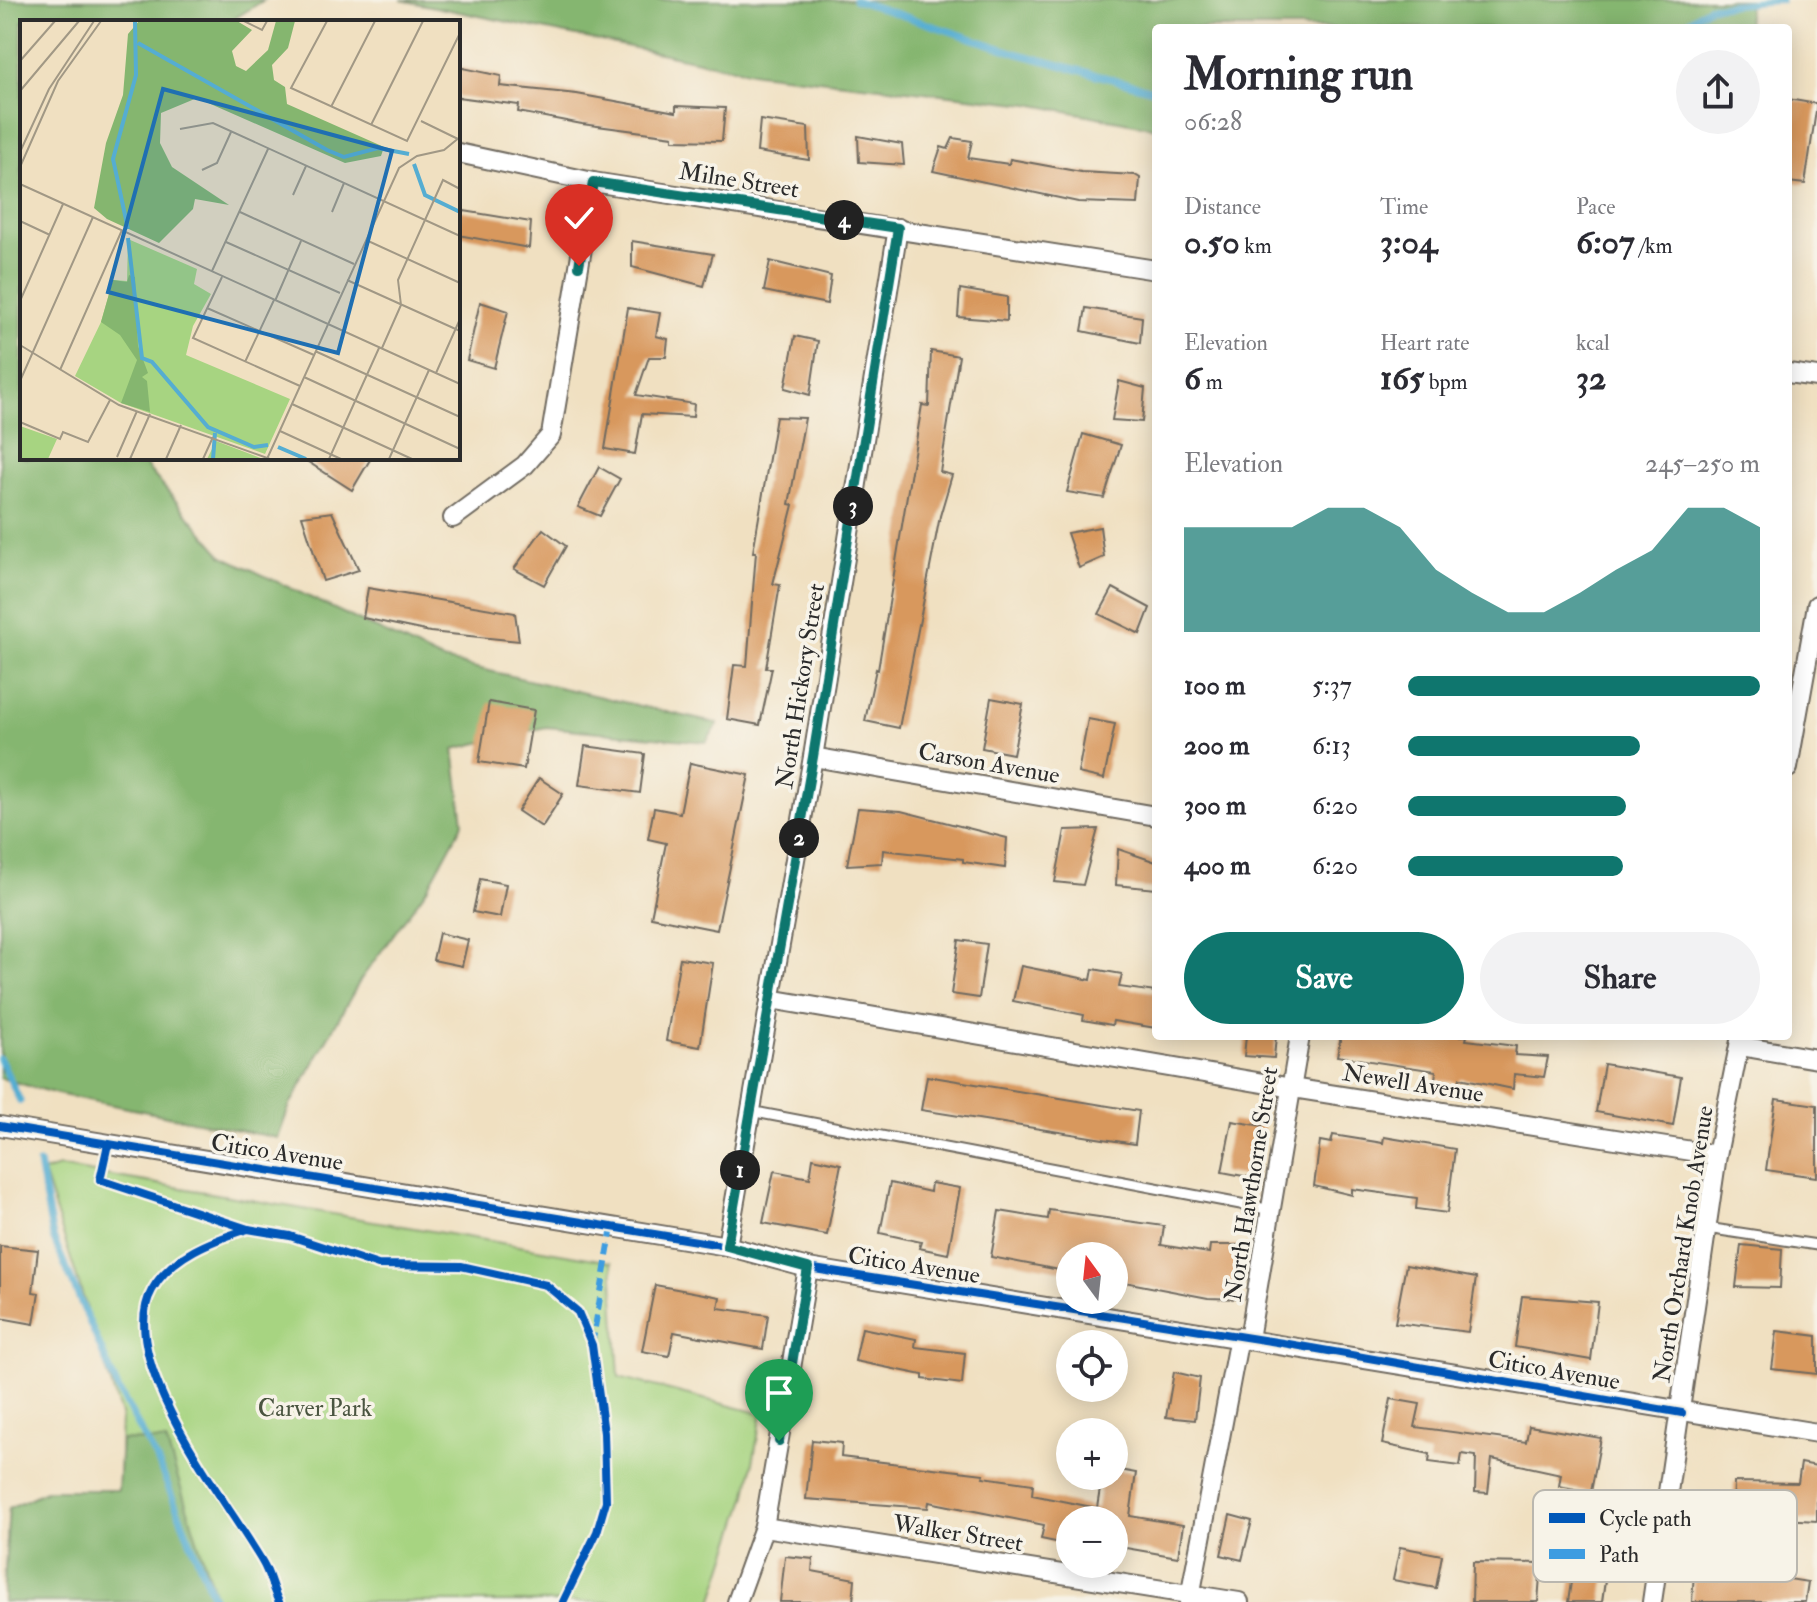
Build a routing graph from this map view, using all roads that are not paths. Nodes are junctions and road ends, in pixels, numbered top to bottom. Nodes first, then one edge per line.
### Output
1 (460, 153) edge
2 (593, 182) junction
3 (898, 228) junction
4 (1152, 269) edge
5 (1792, 374) edge
6 (1817, 377) edge
7 (453, 518) dead end
8 (1817, 605) edge
9 (1808, 713) edge
10 (813, 757) junction
11 (1792, 757) edge
12 (1152, 815) edge
13 (770, 999) junction
14 (1299, 1040) edge
15 (1740, 1041) edge
16 (1817, 1059) edge
17 (1292, 1088) junction
18 (750, 1111) junction
19 (0, 1126) edge
20 (1717, 1155) junction
21 (1272, 1210) junction
22 (1707, 1228) junction
23 (1817, 1245) edge
24 (727, 1246) junction
25 (808, 1268) junction
26 (1244, 1338) junction
27 (1682, 1413) junction
28 (1817, 1433) edge
29 (1670, 1490) edge
30 (764, 1527) junction
31 (1655, 1582) edge
32 (1190, 1598) edge
33 (737, 1602) edge
34 (1239, 1602) edge
35 (1652, 1602) edge

1 - 2 street, Milne Street
2 - 3 street, Milne Street
2 - 7 street
3 - 4 street, Milne Street
3 - 10 street, North Hickory Street
5 - 6 street
8 - 9 street
9 - 11 street
10 - 12 street, Carson Avenue
10 - 13 street, North Hickory Street
13 - 17 street, Newell Avenue
13 - 18 street, North Hickory Street
14 - 17 street, North Hawthorne Street
15 - 16 street
15 - 20 street, North Orchard Knob Avenue
17 - 20 street, Newell Avenue
17 - 21 street, North Hawthorne Street
18 - 21 lane
18 - 24 street, North Hickory Street
19 - 24 street, Citico Avenue
20 - 22 street, North Orchard Knob Avenue
21 - 26 street, North Hawthorne Street
22 - 23 lane
22 - 27 street, North Orchard Knob Avenue
24 - 25 street, Citico Avenue
25 - 26 street, Citico Avenue
25 - 30 street
26 - 27 street, Citico Avenue
26 - 32 street, North Hawthorne Street
27 - 28 street, Citico Avenue
27 - 29 street, North Orchard Knob Avenue
30 - 32 street, Walker Street
30 - 33 street
31 - 35 street, North Orchard Knob Avenue
32 - 34 street, Walker Street

